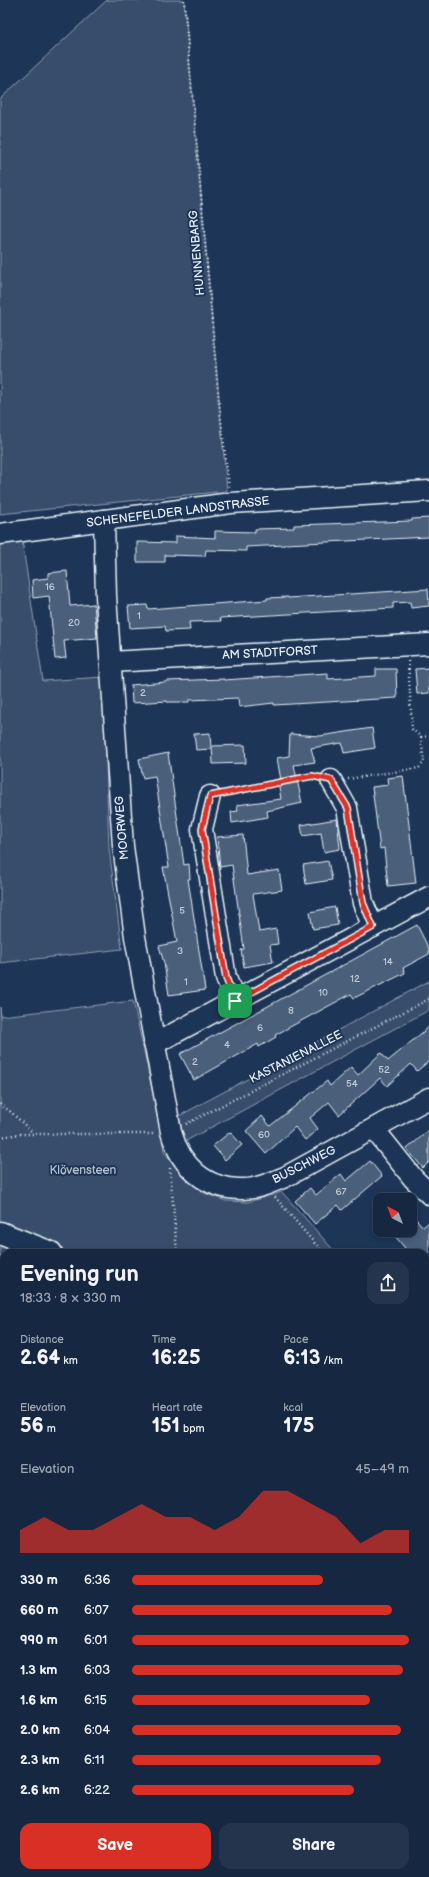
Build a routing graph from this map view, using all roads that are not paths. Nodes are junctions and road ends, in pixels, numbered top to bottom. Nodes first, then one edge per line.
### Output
1 (429, 491) edge
2 (104, 520) junction
3 (0, 534) edge
4 (429, 644) edge
5 (111, 662) junction
6 (331, 780) road end
7 (210, 796) road end
8 (429, 897) edge
9 (373, 927) junction
10 (235, 1001) junction
11 (154, 1044) junction
12 (429, 1098) edge
13 (374, 1128) junction
14 (173, 1140) joint
15 (429, 1194) edge
16 (0, 1233) edge
17 (41, 1249) edge

1 - 2 street, SCHENEFELDER LANDSTRASSE
2 - 3 street, SCHENEFELDER LANDSTRASSE
2 - 5 street, MOORWEG
4 - 5 street, AM STADTFORST
5 - 11 street, MOORWEG
6 - 9 street
7 - 10 street
8 - 9 street
9 - 10 street
10 - 11 street
11 - 14 street, MOORWEG
12 - 13 street, BUSCHWEG
13 - 14 street, BUSCHWEG
13 - 15 street
16 - 17 main road

